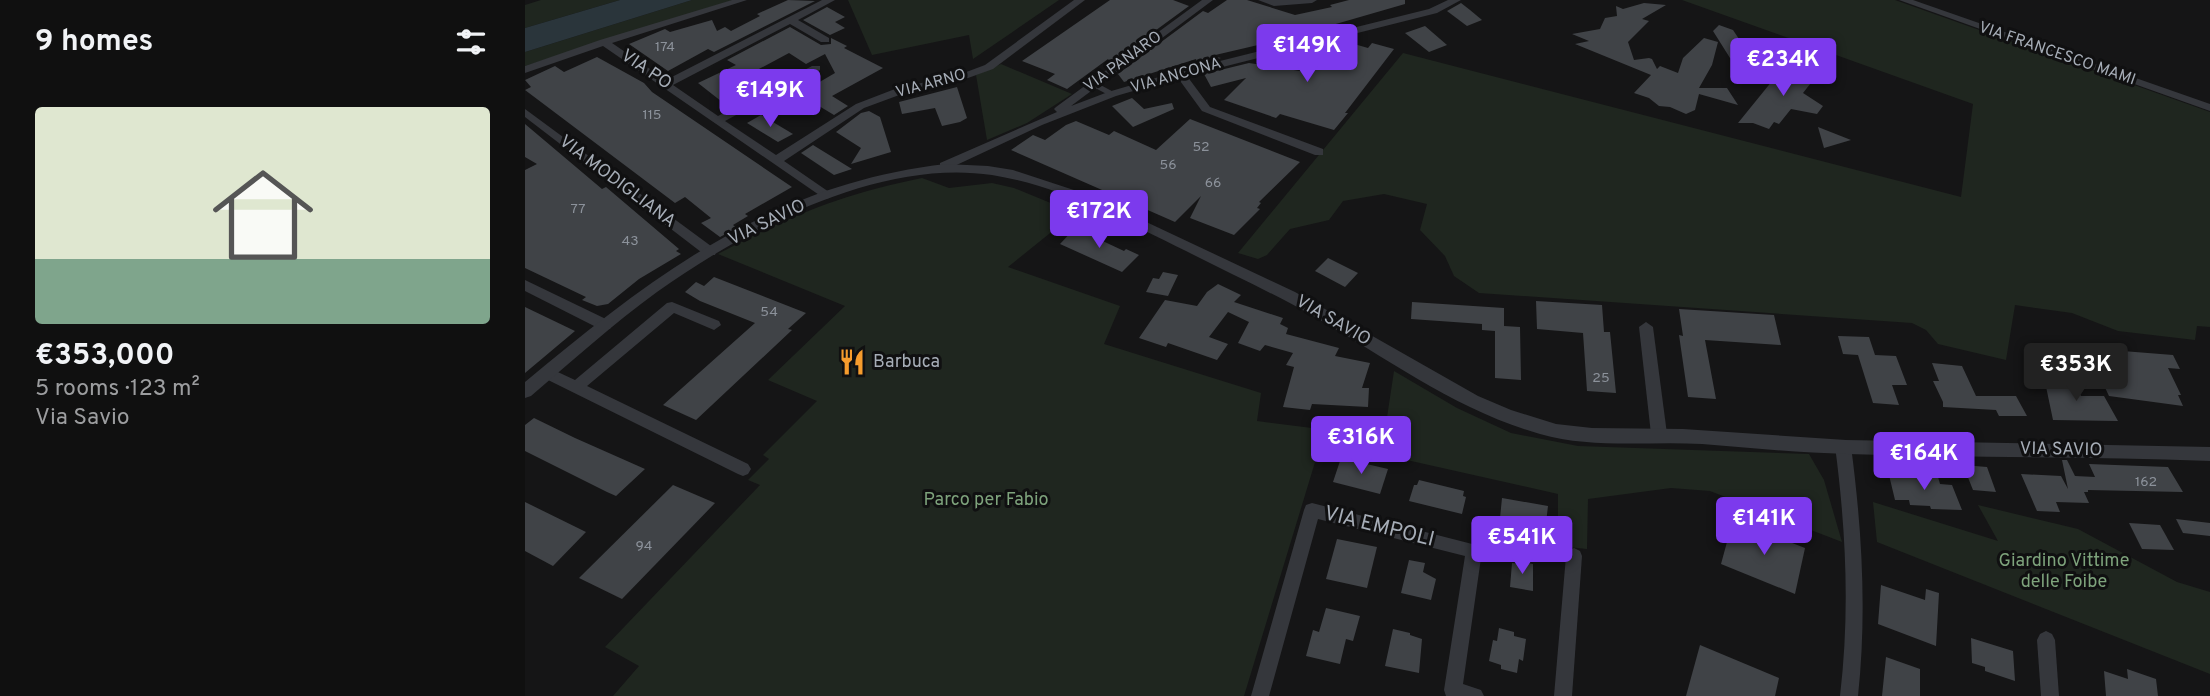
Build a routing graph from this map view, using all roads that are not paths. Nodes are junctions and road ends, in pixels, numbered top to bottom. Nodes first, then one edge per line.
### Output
1 (742, 0) edge
2 (830, 0) edge
3 (1080, 0) edge
4 (1207, 0) edge
5 (1263, 0) edge
6 (1312, 0) edge
7 (1456, 0) edge
8 (1904, 0) edge
9 (790, 20) junction
10 (825, 40) dead end
11 (604, 42) junction
12 (816, 68) dead end
13 (525, 70) edge
14 (1180, 74) junction
15 (666, 84) junction
16 (1095, 85) junction
17 (1112, 94) junction
18 (2210, 108) edge
19 (525, 112) edge
20 (718, 120) junction
21 (1038, 123) junction
22 (1319, 152) dead end
23 (777, 160) junction
24 (944, 166) junction
25 (825, 195) junction
26 (710, 251) junction
27 (525, 285) edge
28 (605, 325) junction
29 (714, 325) dead end
30 (1646, 327) dead end
31 (547, 373) junction
32 (576, 387) junction
33 (525, 391) edge
34 (1660, 434) junction
35 (1843, 446) junction
36 (2210, 454) edge
37 (743, 469) dead end
38 (1574, 556) dead end
39 (2046, 640) dead end
40 (1260, 696) edge
41 (1475, 696) edge
42 (1563, 696) edge
43 (1849, 696) edge
44 (2050, 696) edge

1 - 11 street
2 - 9 street
3 - 23 street, VIA ARNO
4 - 16 street, VIA PANARO
5 - 6 street
7 - 14 street, VIA ANCONA
8 - 18 street, VIA FRANCESCO MAMI
9 - 10 street
9 - 15 street
11 - 13 street
11 - 15 street, VIA PO
12 - 20 street
14 - 17 street, VIA ANCONA
14 - 22 street
15 - 20 street, VIA PO
16 - 17 lane
16 - 21 street, VIA PANARO
17 - 21 street, VIA ANCONA
19 - 26 street, VIA MODIGLIANA
20 - 23 street, VIA PO
21 - 24 street, VIA ANCONA
23 - 25 street, VIA PO
24 - 25 street, VIA SAVIO
24 - 34 street, VIA SAVIO
25 - 26 street, VIA SAVIO
26 - 28 street, VIA SAVIO
27 - 28 street
28 - 31 street, VIA SAVIO
29 - 32 street
30 - 34 street
31 - 32 street
31 - 33 street, VIA SAVIO
32 - 37 street
34 - 35 street, VIA SAVIO
35 - 36 street, VIA SAVIO
35 - 43 street
38 - 42 street
39 - 44 street
40 - 41 street, VIA EMPOLI

